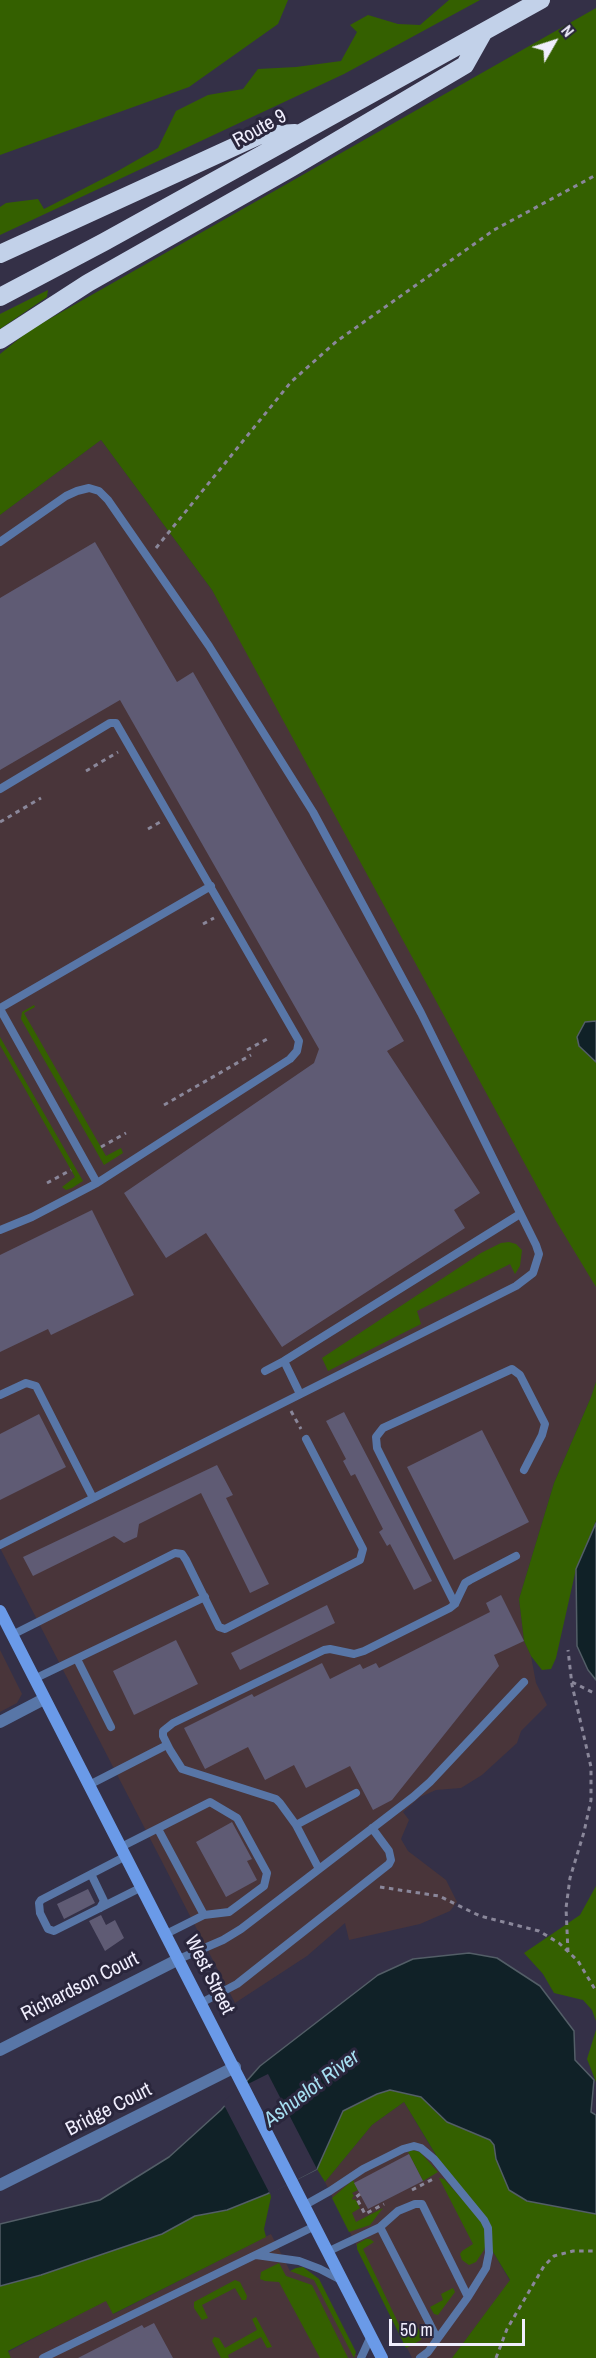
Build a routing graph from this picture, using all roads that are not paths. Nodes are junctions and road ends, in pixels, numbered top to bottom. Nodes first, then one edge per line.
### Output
1 (541, 0) edge
2 (484, 31) junction
3 (299, 133) junction
4 (0, 254) edge
5 (0, 297) edge
6 (0, 340) edge
7 (0, 542) edge
8 (0, 789) edge
9 (211, 886) junction
10 (1, 1011) edge
11 (97, 1183) junction
12 (520, 1214) junction
13 (0, 1230) edge
14 (284, 1361) junction
15 (265, 1371) dead end
16 (300, 1394) junction
17 (0, 1395) edge
18 (306, 1439) road end
19 (524, 1470) dead end
20 (93, 1498) junction
21 (0, 1545) edge
22 (516, 1556) dead end
23 (204, 1597) junction
24 (454, 1604) junction
25 (0, 1611) edge
26 (12, 1635) junction
27 (77, 1659) junction
28 (34, 1679) junction
29 (524, 1682) dead end
30 (44, 1699) junction
31 (0, 1722) edge
32 (111, 1727) dead end
33 (167, 1745) junction
34 (89, 1785) junction
35 (356, 1793) dead end
36 (296, 1825) junction
37 (372, 1828) junction
38 (158, 1829) junction
39 (124, 1851) junction
40 (319, 1869) junction
41 (91, 1874) junction
42 (142, 1887) junction
43 (99, 1909) junction
44 (204, 1915) junction
45 (166, 1934) junction
46 (179, 1959) junction
47 (201, 2003) junction
48 (0, 2050) edge
49 (235, 2067) junction
50 (0, 2185) edge
51 (304, 2205) junction
52 (315, 2226) junction
53 (380, 2227) junction
54 (329, 2251) junction
55 (255, 2255) junction
56 (345, 2282) junction
57 (468, 2297) junction
58 (371, 2336) junction
59 (437, 2338) junction
60 (44, 2358) edge
61 (361, 2358) edge
62 (382, 2358) edge
63 (420, 2358) edge

1 - 2 highway, Route 9
2 - 3 highway, Route 9
2 - 6 highway
3 - 4 highway
3 - 5 highway, Route 9
7 - 12 lane
8 - 9 lane
9 - 10 lane
9 - 11 lane
10 - 11 lane
11 - 13 lane
12 - 14 lane
12 - 16 lane
14 - 15 lane
14 - 16 lane
16 - 20 lane
17 - 20 lane
18 - 23 lane
19 - 24 lane
20 - 21 lane
22 - 24 lane
23 - 26 lane
23 - 27 lane
24 - 33 lane
25 - 26 street, West Street
26 - 28 street, West Street
27 - 28 lane
27 - 32 lane
28 - 30 street, West Street
29 - 37 lane
30 - 31 street
30 - 34 street, West Street
33 - 34 lane
33 - 36 lane
34 - 39 street, West Street
35 - 36 lane
36 - 40 lane
37 - 40 lane
37 - 47 lane
38 - 39 lane
38 - 44 lane
38 - 44 lane
39 - 41 lane
39 - 42 street, West Street
40 - 46 lane
41 - 43 lane
41 - 43 lane
42 - 43 lane
42 - 45 street, West Street
44 - 45 lane
45 - 46 street, West Street
46 - 47 street, West Street
46 - 48 street, Richardson Court
47 - 49 street, West Street
49 - 50 street, Bridge Court
49 - 51 street, West Street
51 - 52 street, West Street
51 - 57 lane
52 - 54 street, West Street
52 - 55 lane
53 - 54 lane
53 - 57 lane
53 - 59 lane
54 - 56 street, West Street
55 - 56 lane
55 - 60 lane
56 - 58 street, West Street
57 - 59 lane
58 - 61 lane
58 - 62 street, West Street
59 - 63 lane

